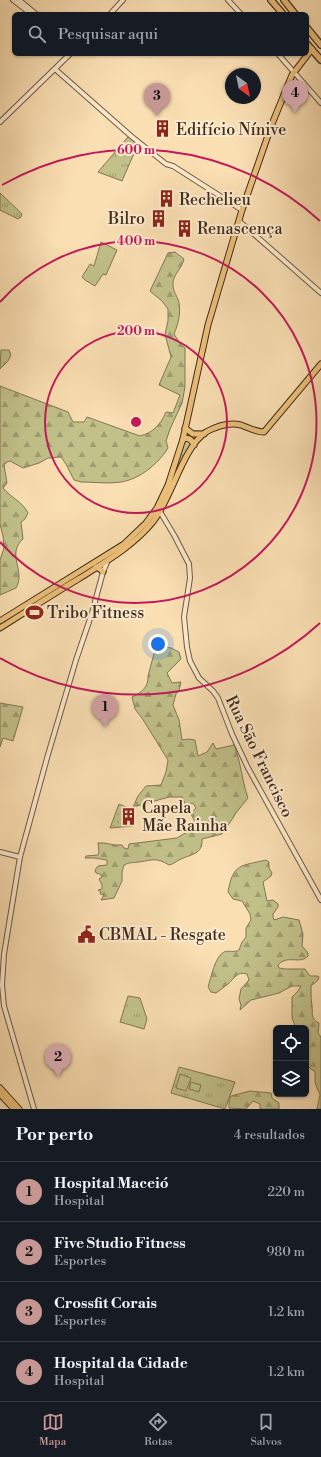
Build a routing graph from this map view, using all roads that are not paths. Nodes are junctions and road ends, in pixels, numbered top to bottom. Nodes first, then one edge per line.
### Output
1 (13, 0) edge
2 (19, 0) edge
3 (123, 0) edge
4 (228, 0) edge
5 (271, 0) edge
6 (284, 0) edge
7 (28, 12) edge
8 (34, 12) edge
9 (112, 12) edge
10 (239, 12) edge
11 (281, 12) edge
12 (293, 12) edge
13 (309, 31) edge
14 (309, 46) edge
15 (321, 46) edge
16 (312, 49) junction
17 (309, 53) edge
18 (68, 56) edge
19 (280, 56) edge
20 (306, 56) edge
21 (321, 60) edge
22 (55, 69) junction
23 (294, 71) junction
24 (321, 103) edge
25 (0, 122) edge
26 (242, 210) junction
27 (239, 221) junction
28 (321, 293) edge
29 (321, 364) edge
30 (185, 428) junction
31 (204, 434) junction
32 (183, 439) junction
33 (194, 445) junction
34 (159, 510) junction
35 (115, 550) junction
36 (109, 559) junction
37 (96, 568) junction
38 (103, 572) junction
39 (31, 605) junction
40 (0, 621) edge
41 (0, 628) edge
42 (0, 852) edge
43 (20, 857) junction
44 (321, 900) edge
45 (2, 954) edge
46 (0, 1088) edge
47 (0, 1094) edge
48 (14, 1109) edge
49 (19, 1109) edge
50 (34, 1109) edge

1 - 7 street
2 - 8 street
3 - 9 street
4 - 10 street
5 - 11 highway
6 - 12 highway
13 - 15 highway
14 - 16 highway
16 - 17 main road
16 - 21 highway
18 - 22 street
19 - 23 street
20 - 23 main road
22 - 25 street
22 - 26 street
23 - 24 street
23 - 26 main road
26 - 27 main road
27 - 28 street
27 - 30 main road
29 - 31 main road
30 - 31 main road
30 - 32 main road
31 - 33 main road
32 - 33 main road
32 - 34 main road
33 - 34 main road
34 - 35 main road
34 - 36 main road
34 - 44 street, Rua São Francisco
35 - 36 street
35 - 39 main road
36 - 37 main road
36 - 38 street
37 - 38 main road
37 - 39 main road
38 - 43 street
39 - 40 main road
39 - 41 main road
42 - 43 street
43 - 45 street
45 - 50 street
46 - 49 main road
47 - 48 main road

